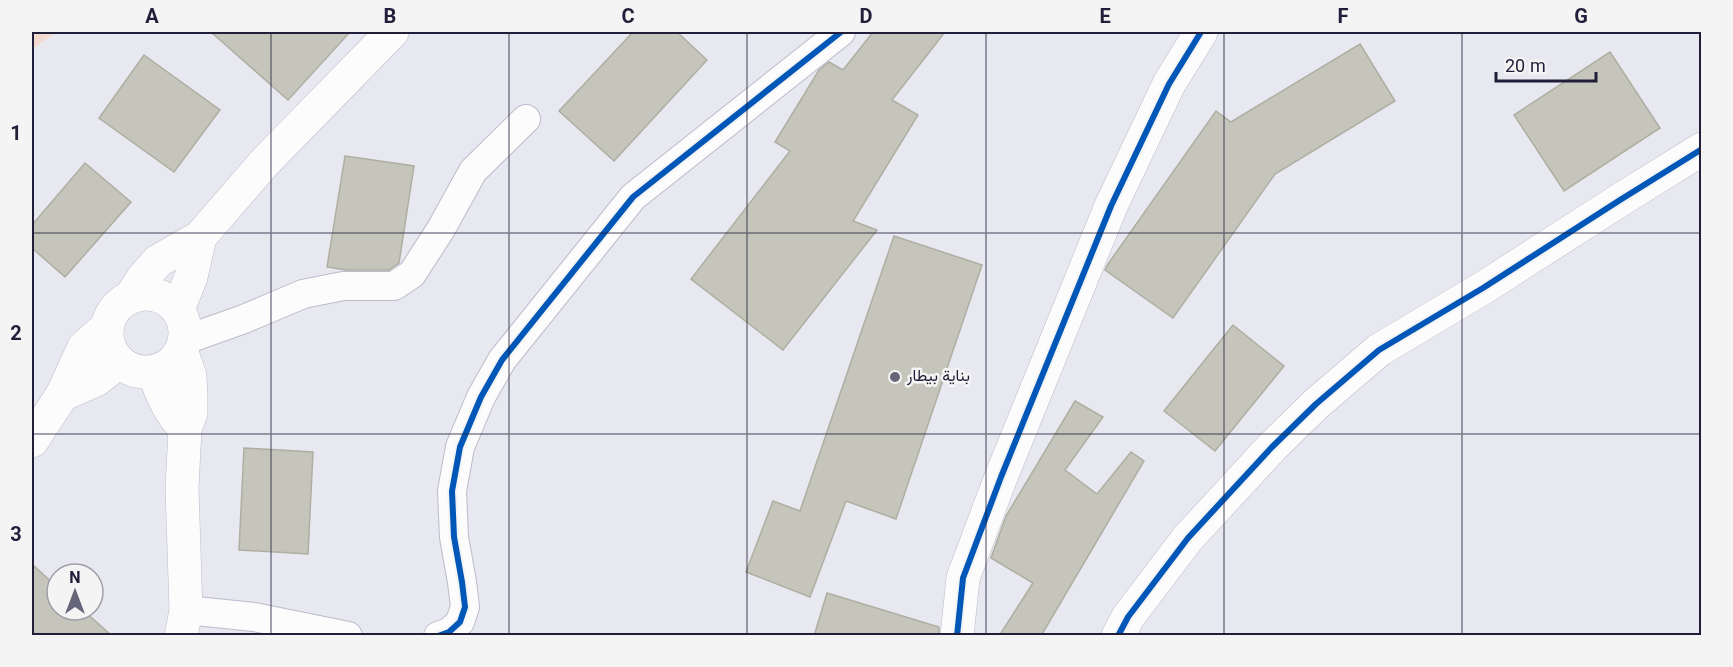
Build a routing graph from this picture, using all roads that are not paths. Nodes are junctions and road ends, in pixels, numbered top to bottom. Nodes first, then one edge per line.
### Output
1 (392, 32) edge
2 (841, 32) edge
3 (1201, 32) edge
4 (526, 119) dead end
5 (1701, 149) edge
6 (200, 237) junction
7 (130, 298) junction
8 (107, 327) junction
9 (181, 333) junction
10 (118, 362) junction
11 (154, 372) junction
12 (62, 394) junction
13 (185, 429) junction
14 (32, 441) edge
15 (184, 623) edge
16 (348, 636) edge
17 (438, 636) edge
18 (957, 636) edge
19 (1118, 636) edge

1 - 6 street
2 - 17 street
3 - 18 street
4 - 9 street
5 - 19 street
6 - 7 street
6 - 9 street
7 - 8 street
7 - 9 street
8 - 10 street
8 - 12 street
9 - 11 street
9 - 13 street
10 - 11 street
10 - 12 street
11 - 13 street
12 - 14 street
13 - 15 street
15 - 16 street

